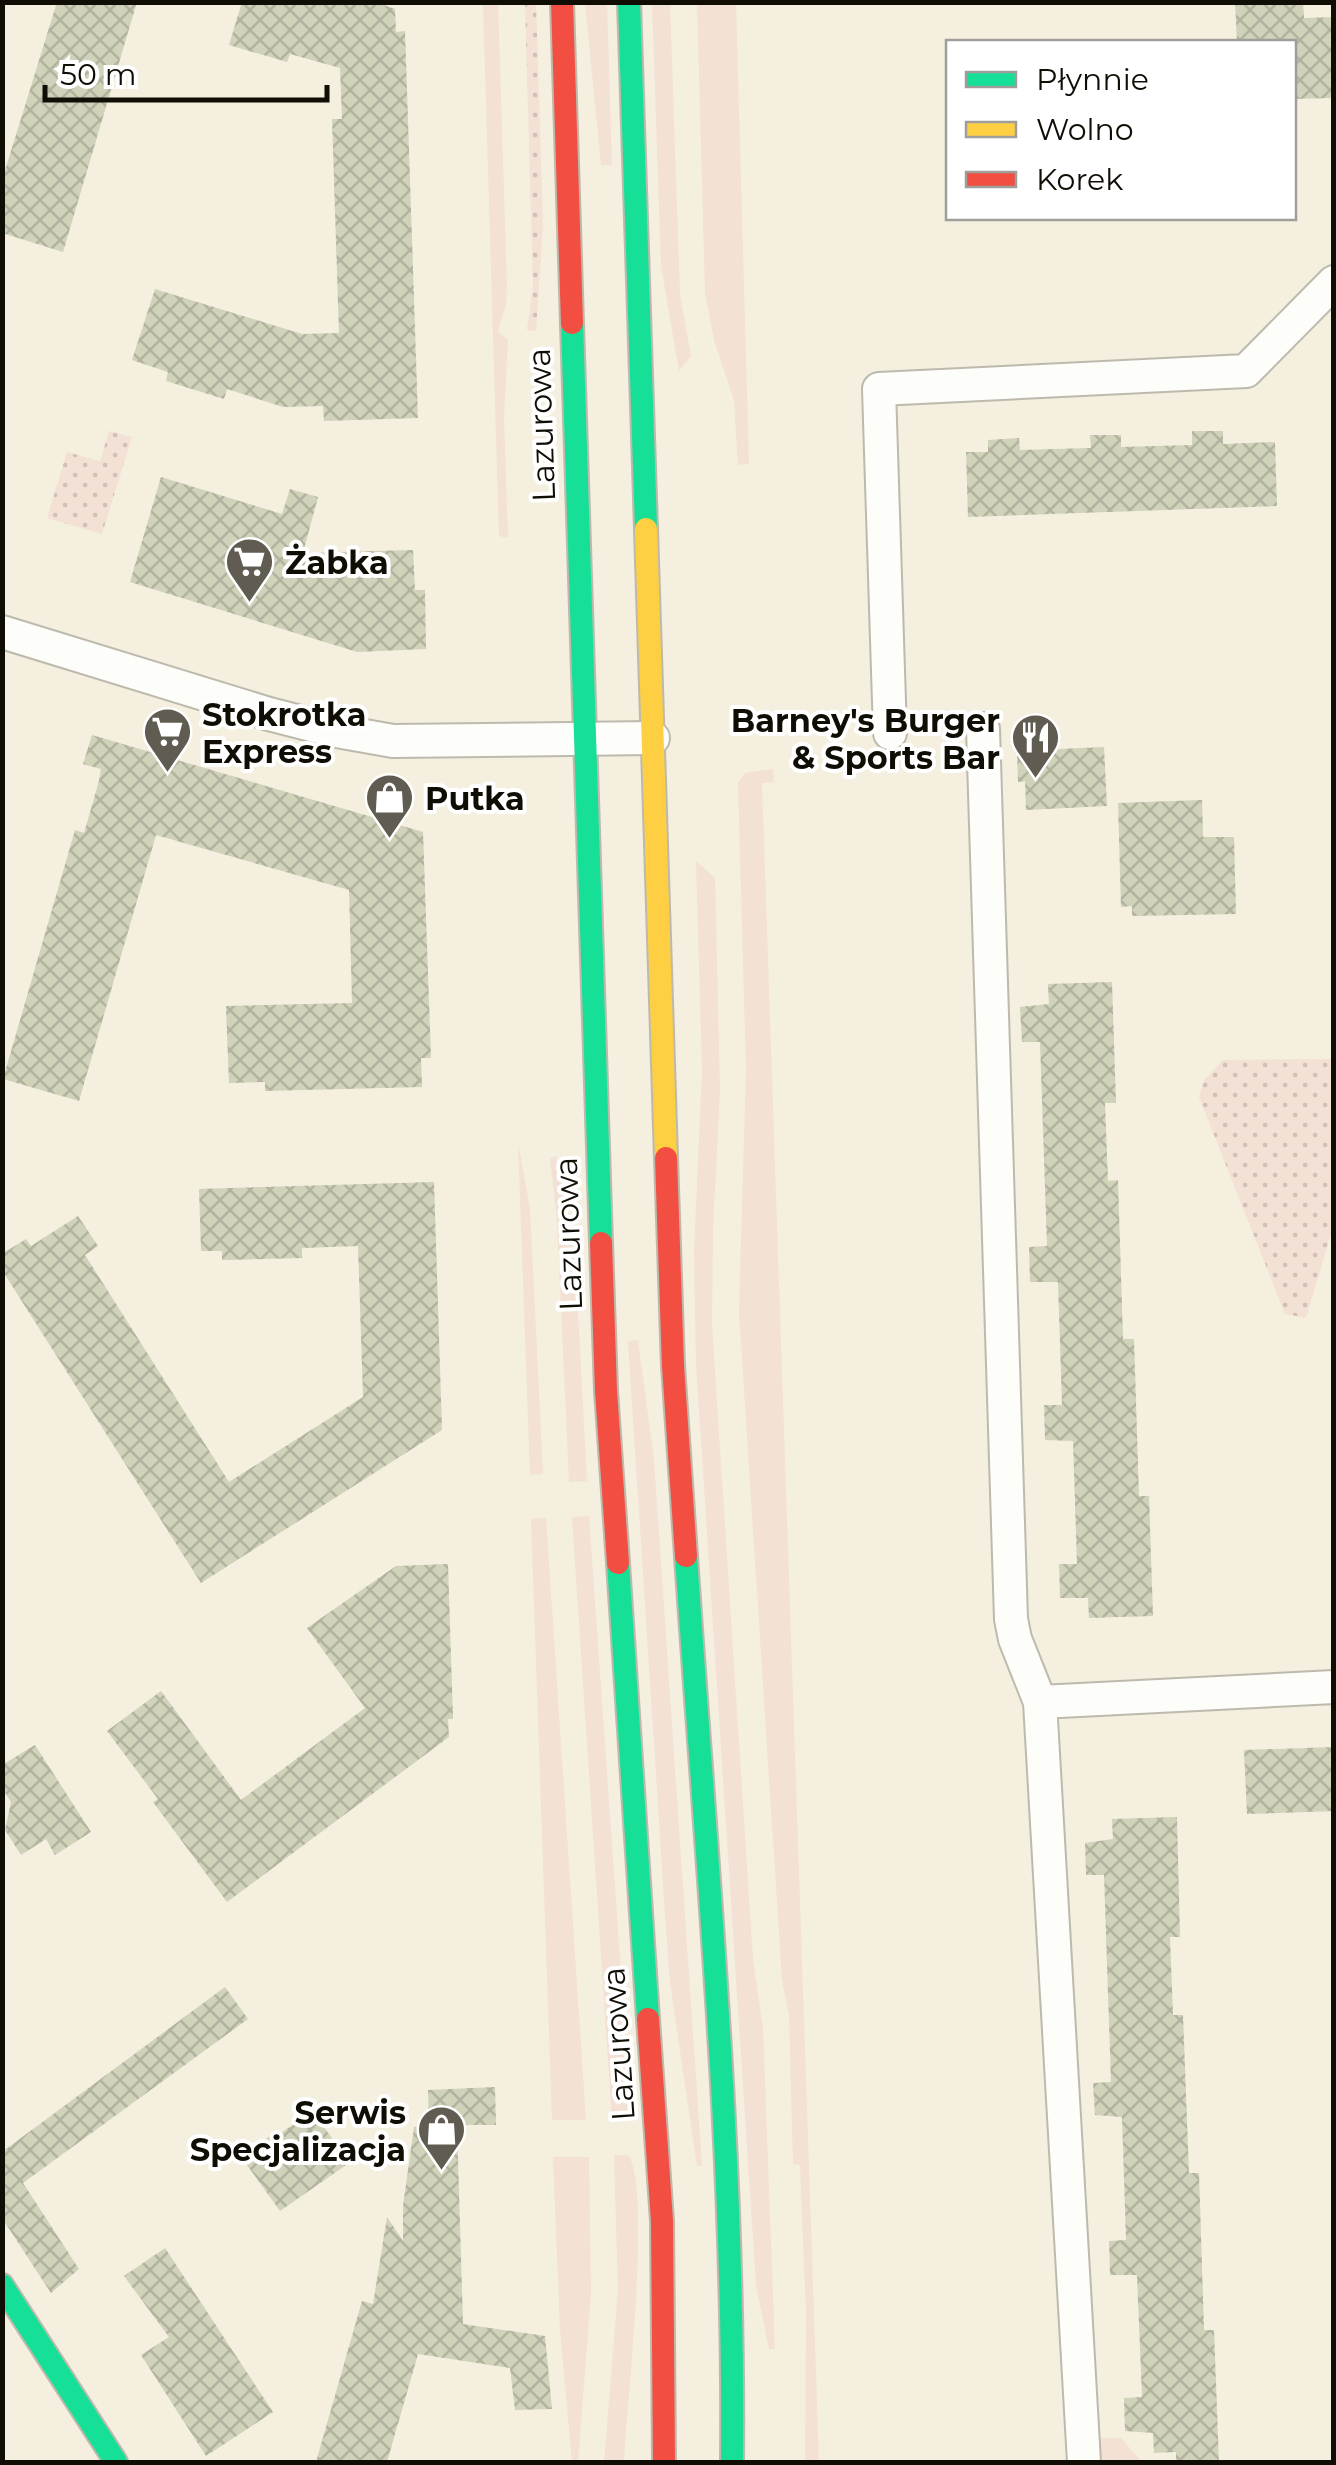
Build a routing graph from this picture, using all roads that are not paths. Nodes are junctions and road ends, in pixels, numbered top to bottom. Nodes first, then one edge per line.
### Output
1 (562, 2) edge
2 (629, 2) edge
3 (1334, 282) edge
4 (2, 632) edge
5 (982, 729) dead end
6 (890, 733) dead end
7 (653, 738) junction
8 (583, 739) junction
9 (1334, 1687) edge
10 (1040, 1702) junction
11 (2, 2285) edge
12 (116, 2462) edge
13 (664, 2462) edge
14 (732, 2462) edge
15 (1084, 2462) edge

1 - 8 main road, Lazurowa
2 - 7 main road
3 - 6 street
4 - 8 street
5 - 10 street
7 - 8 street
7 - 14 main road
8 - 13 main road, Lazurowa
9 - 10 street
10 - 15 street
11 - 12 main road

